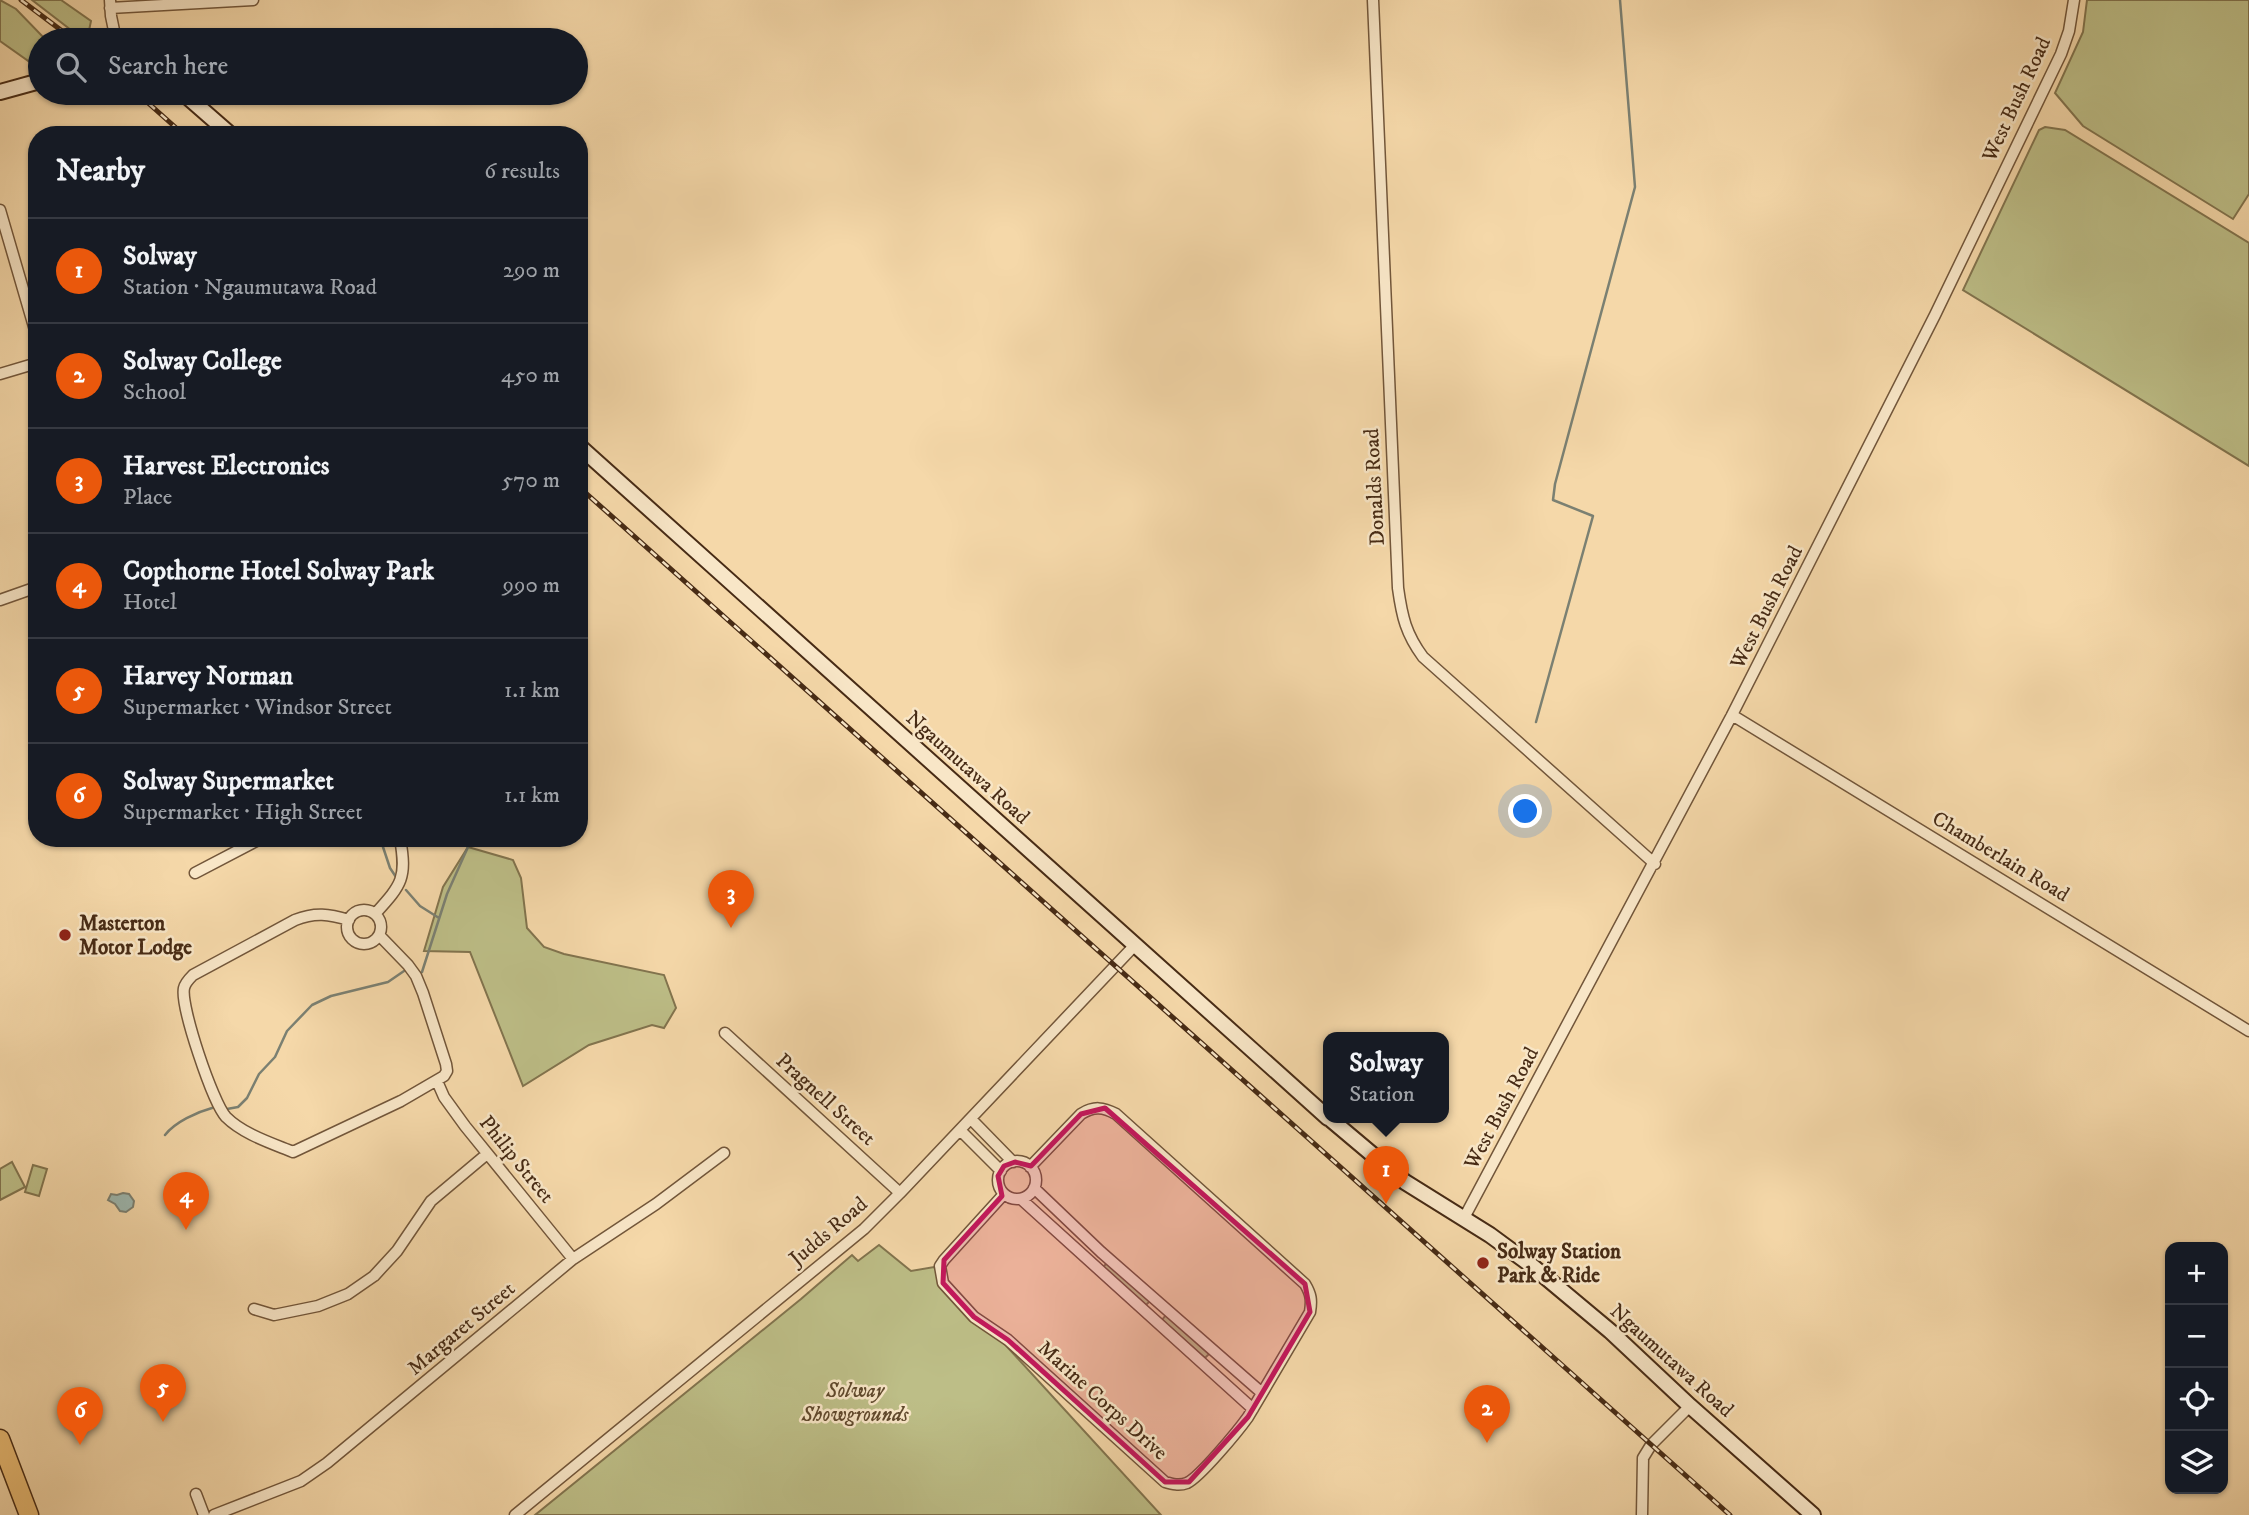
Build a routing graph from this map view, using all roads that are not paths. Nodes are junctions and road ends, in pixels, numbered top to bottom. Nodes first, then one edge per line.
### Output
1 (253, 0) edge
2 (1373, 0) edge
3 (2074, 0) edge
4 (110, 4) edge
5 (114, 28) edge
6 (28, 84) edge
7 (0, 92) edge
8 (197, 105) edge
9 (221, 126) edge
10 (0, 210) edge
11 (28, 307) edge
12 (28, 366) edge
13 (0, 374) edge
14 (588, 454) edge
15 (28, 590) edge
16 (0, 600) edge
17 (1732, 715) junction
18 (245, 847) edge
19 (402, 847) edge
20 (1655, 864) junction
21 (195, 873) dead end
22 (376, 914) junction
23 (349, 920) junction
24 (379, 935) junction
25 (1135, 945) junction
26 (2249, 1031) edge
27 (725, 1033) dead end
28 (437, 1081) junction
29 (1323, 1114) edge
30 (971, 1119) junction
31 (1334, 1123) edge
32 (960, 1130) junction
33 (724, 1153) dead end
34 (487, 1154) junction
35 (1013, 1162) junction
36 (1030, 1167) junction
37 (1000, 1171) junction
38 (1034, 1188) junction
39 (900, 1193) junction
40 (1004, 1194) junction
41 (1021, 1199) junction
42 (1464, 1218) junction
43 (1101, 1252) junction
44 (573, 1259) junction
45 (1092, 1263) junction
46 (1161, 1305) junction
47 (254, 1309) dead end
48 (1150, 1316) junction
49 (1220, 1358) junction
50 (1210, 1369) junction
51 (1262, 1393) junction
52 (1690, 1406) junction
53 (1253, 1409) junction
54 (0, 1439) edge
55 (196, 1494) dead end
56 (29, 1515) edge
57 (204, 1515) edge
58 (214, 1515) edge
59 (515, 1515) edge
60 (1642, 1515) edge
61 (1813, 1515) edge

1 - 4 street
2 - 20 street, Donalds Road
3 - 17 street, West Bush Road
4 - 5 street
6 - 7 main road
8 - 9 main road
10 - 11 street
12 - 13 street
14 - 25 main road, Ngaumutawa Road
15 - 16 street
17 - 20 street, West Bush Road
17 - 26 street, Chamberlain Road
18 - 21 street
19 - 22 street
20 - 42 street, West Bush Road
22 - 23 street
22 - 24 street
23 - 24 street
23 - 28 street
24 - 28 street
25 - 29 main road, Ngaumutawa Road
25 - 30 street, Judds Road
27 - 39 street, Pragnell Street
28 - 34 street, Philip Street
30 - 32 street, Judds Road
30 - 35 street
31 - 42 main road, Ngaumutawa Road
32 - 37 street
32 - 39 street, Judds Road
33 - 44 street, Margaret Street
34 - 44 street, Philip Street
34 - 47 street
35 - 36 street
35 - 37 street
36 - 38 street
36 - 51 street, Marine Corps Drive
37 - 40 street
38 - 41 street
38 - 43 street
39 - 59 street, Judds Road
40 - 41 street
40 - 53 street, Marine Corps Drive
41 - 45 street
42 - 52 main road, Ngaumutawa Road
43 - 45 street
43 - 46 street
44 - 58 street, Margaret Street
45 - 48 street
46 - 48 street
46 - 49 street
48 - 50 street
49 - 50 street
49 - 51 street
50 - 53 street
51 - 53 street, Marine Corps Drive
52 - 60 street
52 - 61 main road, Ngaumutawa Road
54 - 56 highway
55 - 57 street

